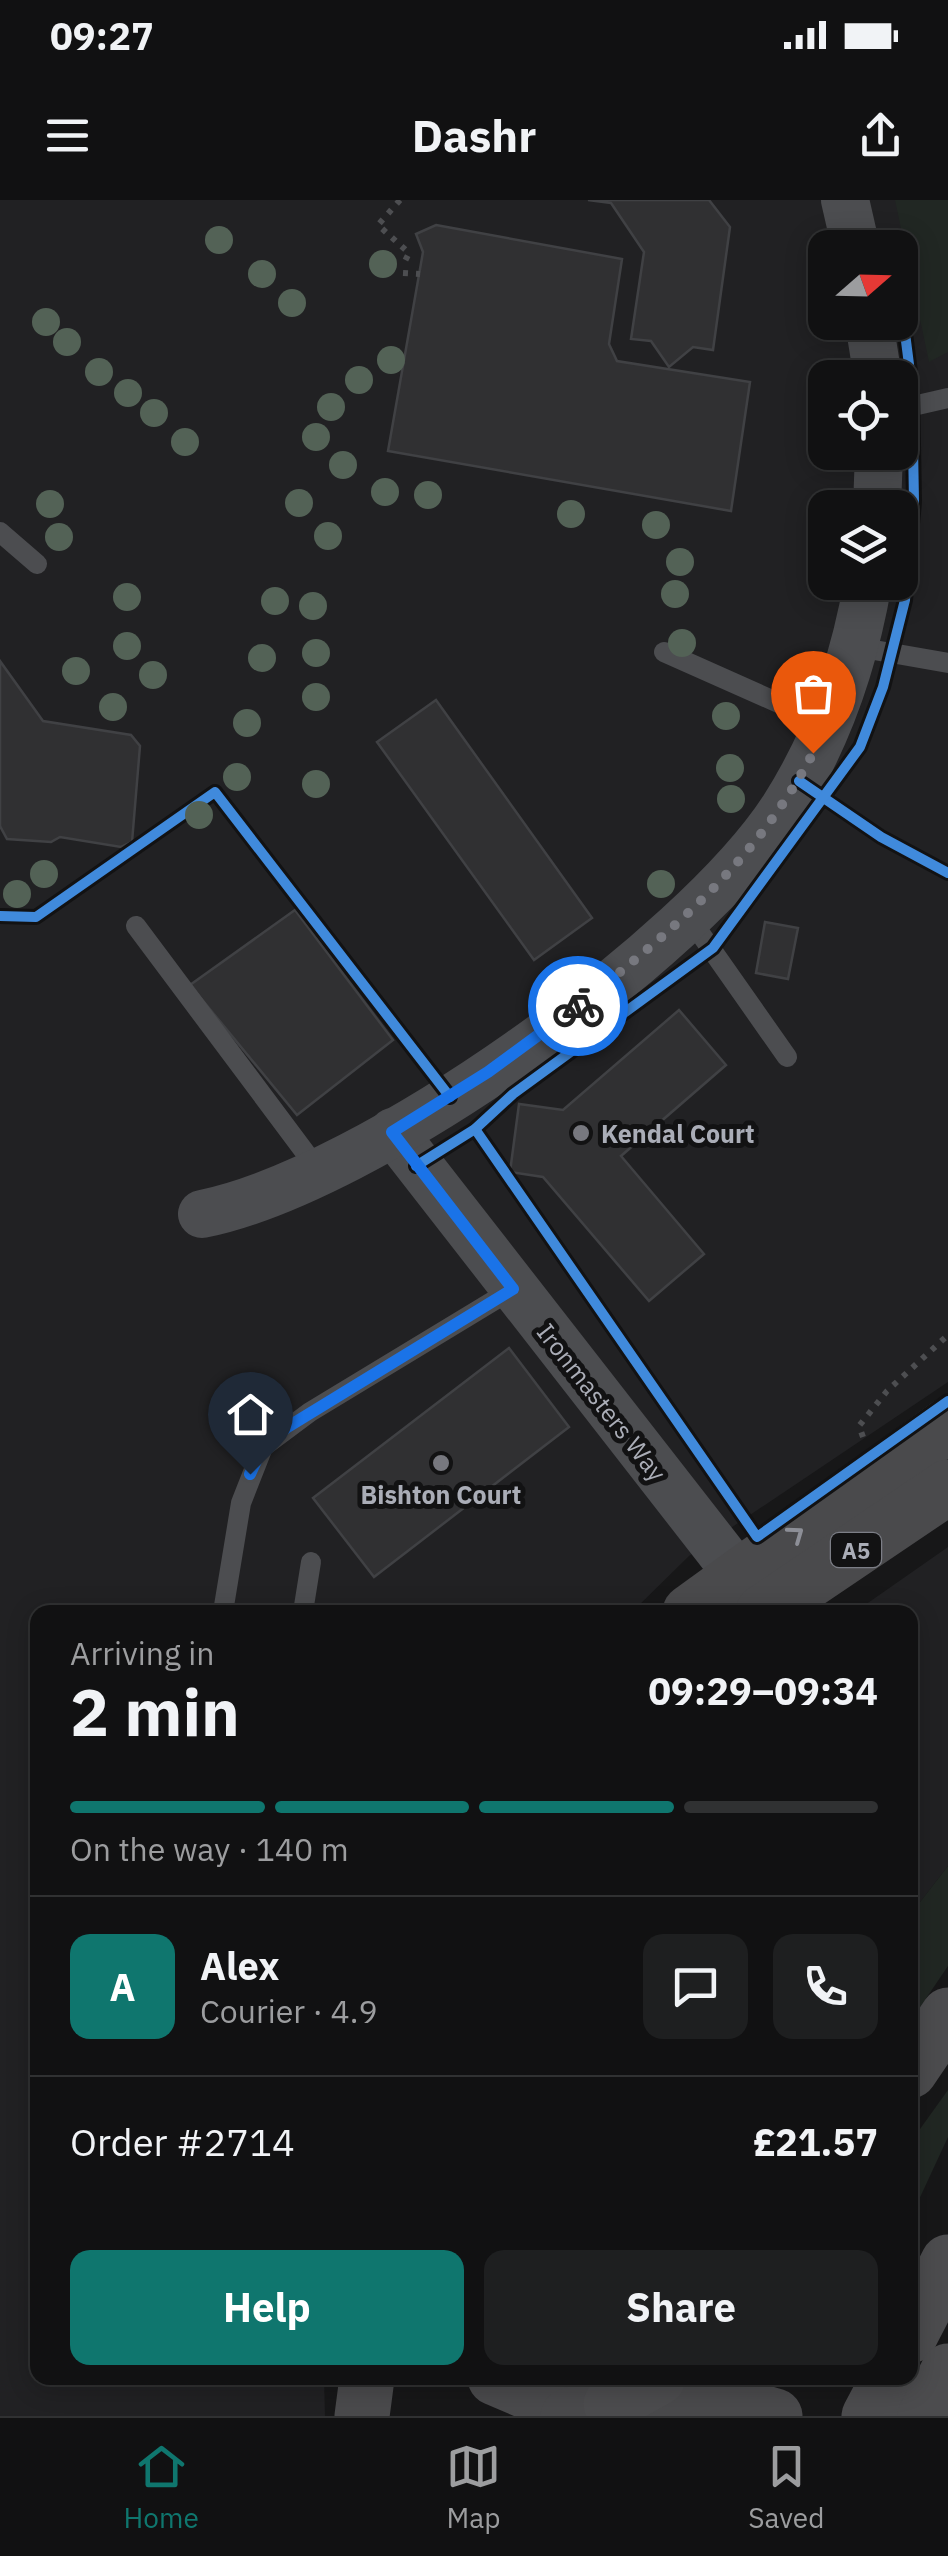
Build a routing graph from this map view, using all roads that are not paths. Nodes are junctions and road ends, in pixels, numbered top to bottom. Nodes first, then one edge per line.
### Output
1 (845, 200) edge
2 (852, 230) edge
3 (948, 398) edge
4 (918, 405) edge
5 (0, 532) edge
6 (37, 564) dead end
7 (865, 600) edge
8 (856, 647) junction
9 (664, 652) dead end
10 (948, 663) edge
11 (828, 725) junction
12 (688, 916) junction
13 (136, 926) dead end
14 (788, 1057) dead end
15 (392, 1132) junction
16 (320, 1173) junction
17 (202, 1214) dead end
18 (513, 1289) junction
19 (948, 1425) edge
20 (948, 1488) edge
21 (311, 1562) dead end
22 (751, 1594) edge
23 (225, 1605) edge
24 (304, 1605) edge
25 (714, 1605) edge
26 (948, 2015) edge
27 (918, 2060) edge
28 (948, 2262) edge
29 (918, 2320) edge
30 (948, 2371) edge
31 (366, 2385) edge
32 (514, 2385) edge
33 (643, 2385) edge
34 (885, 2385) edge
35 (585, 2411) edge
36 (362, 2416) edge
37 (775, 2416) edge
38 (869, 2416) edge
39 (925, 2416) edge

1 - 2 street
3 - 4 lane
5 - 6 lane
7 - 8 street
8 - 10 lane
8 - 11 street
9 - 11 lane
11 - 12 street
12 - 14 lane
12 - 15 street
13 - 16 lane
15 - 16 street
15 - 18 street, Ironmasters Way
16 - 17 street
18 - 22 street, Ironmasters Way
18 - 23 lane
22 -> 19 main road, A5
20 - 22 main road, A5
21 - 24 lane
22 - 25 main road, A5
26 - 27 highway
28 - 29 highway
30 - 39 highway
31 - 36 main road
32 - 35 main road
33 - 35 highway
34 - 38 highway
35 - 37 main road

